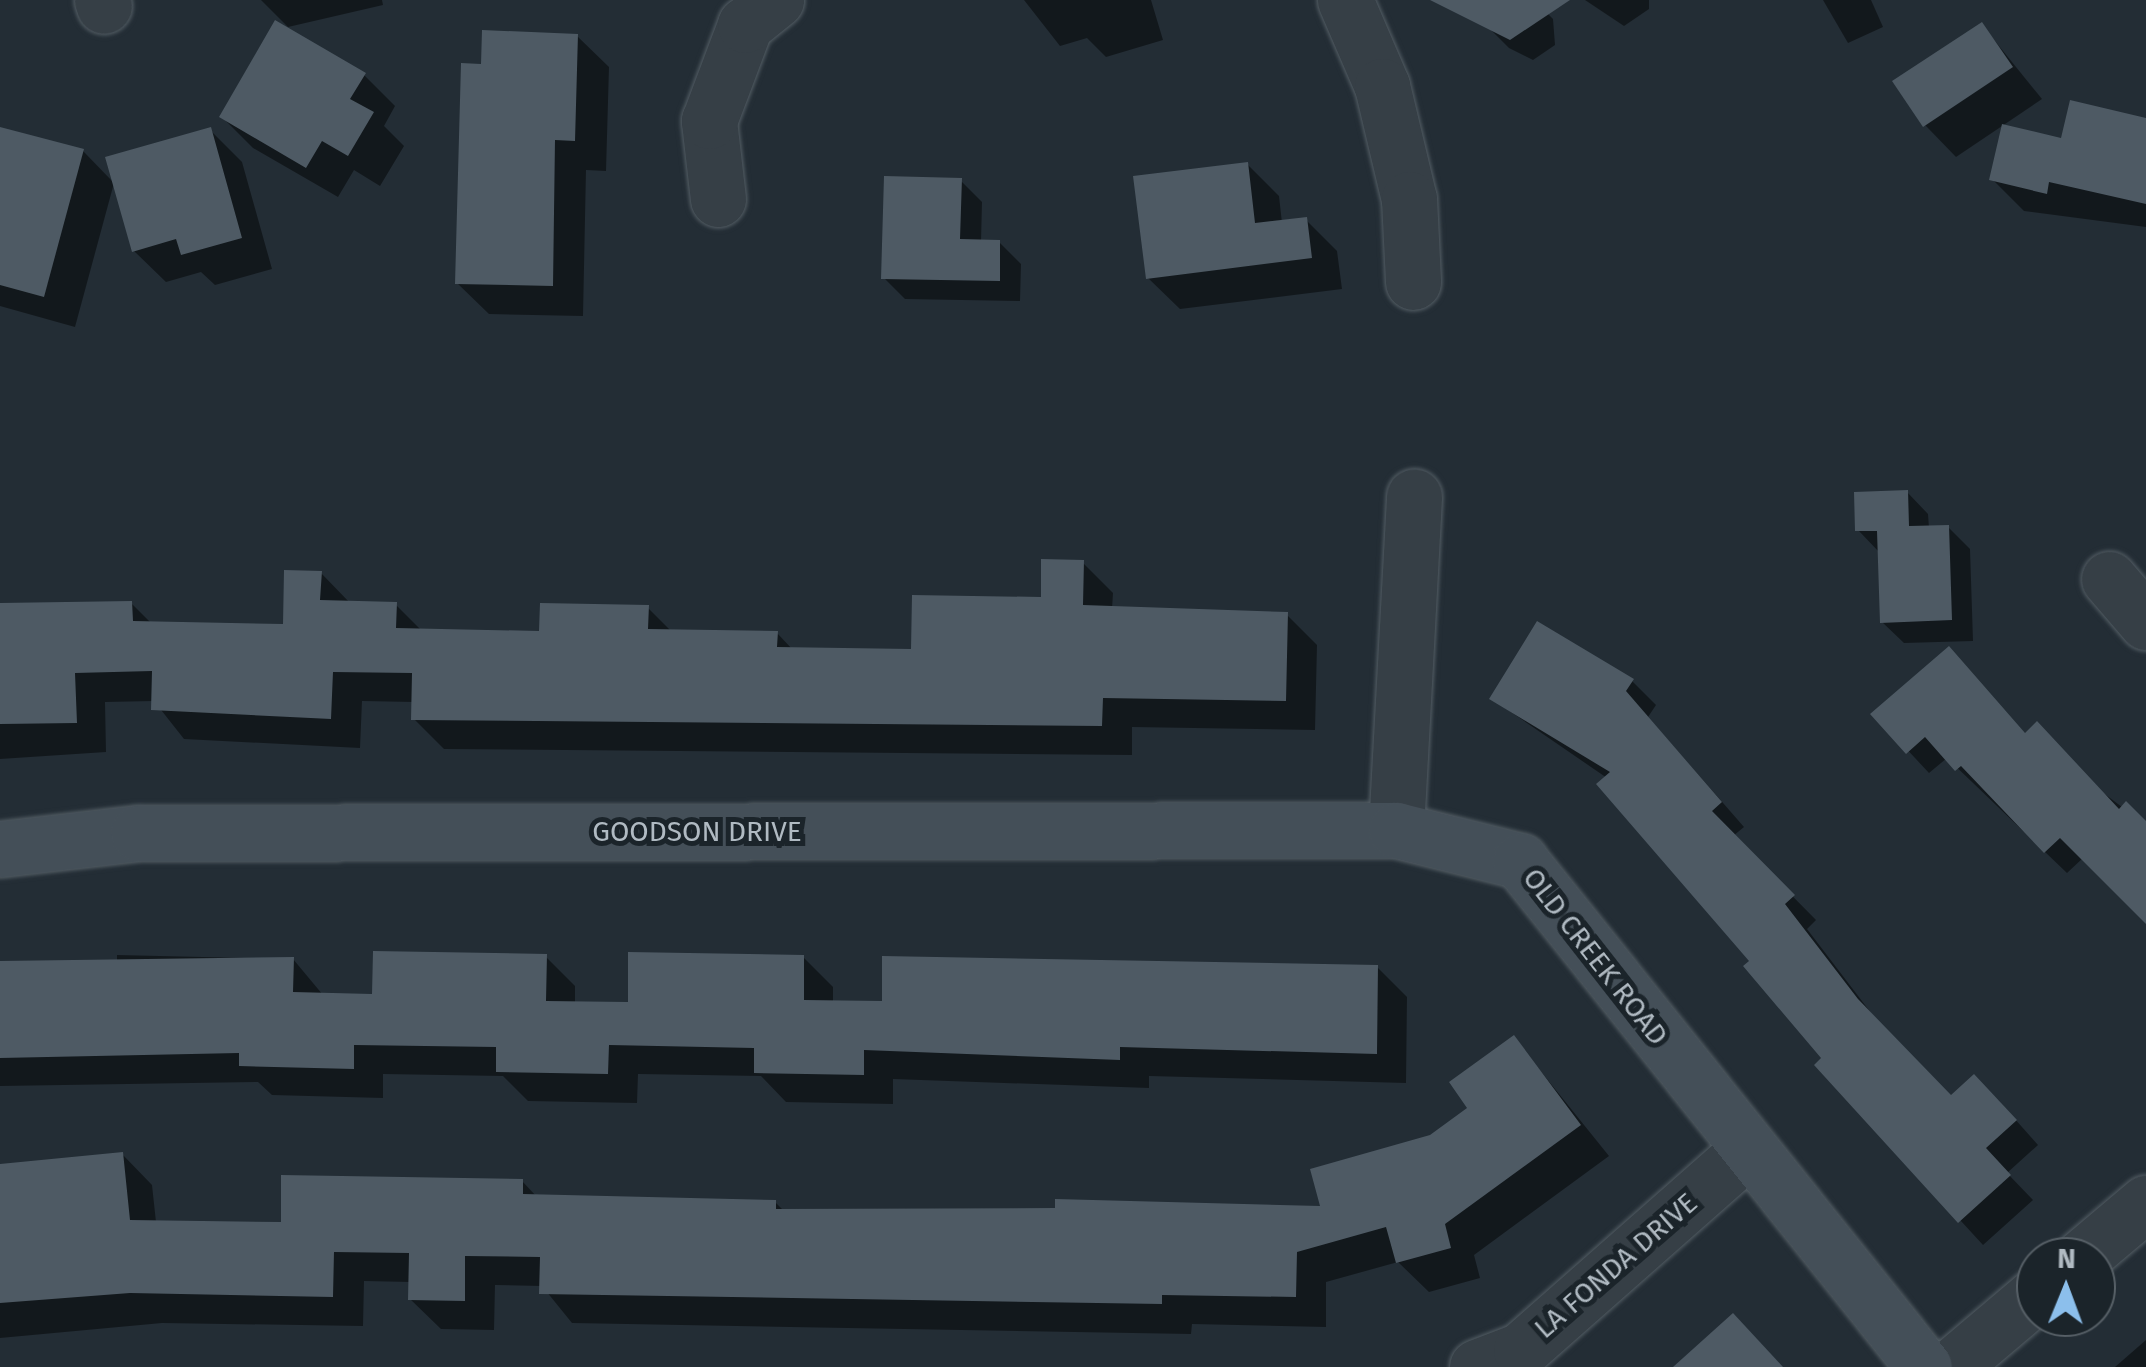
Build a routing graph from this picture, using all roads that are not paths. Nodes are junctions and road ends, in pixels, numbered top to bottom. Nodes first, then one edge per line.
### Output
1 (776, 0) edge
2 (1345, 0) edge
3 (718, 199) dead end
4 (1413, 282) dead end
5 (1414, 496) dead end
6 (2109, 579) dead end
7 (2146, 622) edge
8 (1396, 830) junction
9 (0, 849) edge
10 (1747, 1152) junction
11 (2146, 1203) edge
12 (2106, 1237) edge
13 (2016, 1312) edge
14 (1477, 1367) edge
15 (1924, 1367) edge
16 (1951, 1367) edge

1 - 3 street
2 - 4 street
5 - 8 street
6 - 7 street
8 - 9 street, GOODSON DRIVE
8 - 10 street, OLD CREEK ROAD
10 - 14 street, LA FONDA DRIVE
10 - 15 street, OLD CREEK ROAD
11 - 12 street
13 - 16 street

